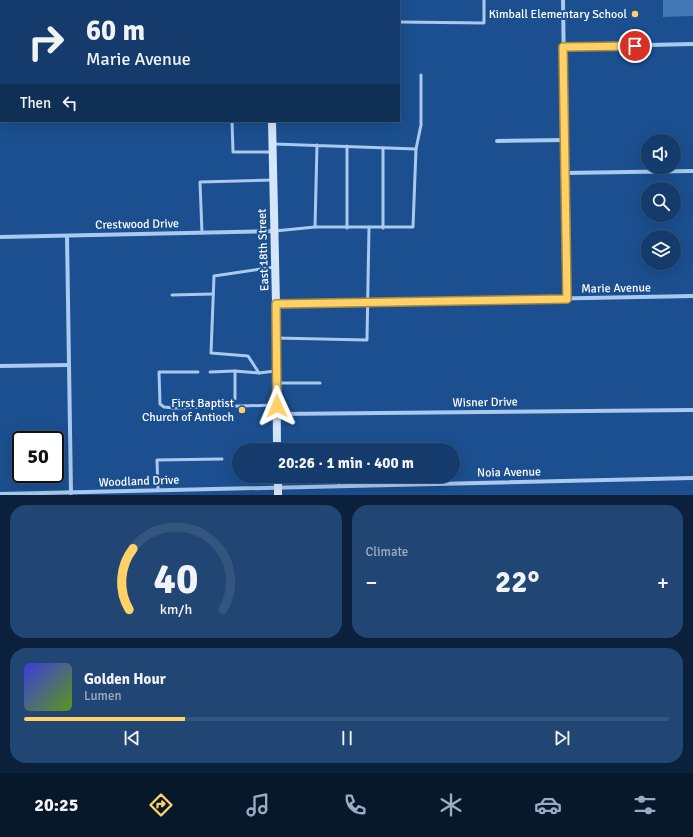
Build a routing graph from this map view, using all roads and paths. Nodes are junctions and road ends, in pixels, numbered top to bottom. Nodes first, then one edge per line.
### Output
1 (484, 0) edge
2 (563, 0) edge
3 (400, 22) edge
4 (693, 44) edge
5 (563, 47) junction
6 (420, 75) dead end
7 (232, 122) edge
8 (272, 122) edge
9 (565, 140) junction
10 (497, 141) dead end
11 (317, 146) junction
12 (347, 146) junction
13 (272, 148) junction
14 (383, 148) junction
15 (416, 149) junction
16 (693, 171) edge
17 (565, 172) junction
18 (273, 180) junction
19 (315, 227) junction
20 (369, 227) junction
21 (347, 228) junction
22 (383, 228) junction
23 (274, 231) junction
24 (202, 233) junction
25 (67, 236) junction
26 (0, 237) edge
27 (275, 267) junction
28 (213, 294) junction
29 (172, 295) dead end
30 (693, 296) edge
31 (567, 299) junction
32 (368, 303) junction
33 (276, 304) junction
34 (276, 338) junction
35 (69, 365) junction
36 (0, 366) edge
37 (277, 370) junction
38 (198, 372) dead end
39 (210, 372) dead end
40 (235, 372) junction
41 (259, 373) junction
42 (320, 383) dead end
43 (277, 384) junction
44 (235, 400) dead end
45 (277, 406) junction
46 (693, 410) edge
47 (277, 414) junction
48 (277, 443) edge
49 (222, 460) dead end
50 (693, 478) edge
51 (339, 483) edge
52 (340, 486) junction
53 (199, 489) junction
54 (158, 490) junction
55 (278, 491) edge
56 (71, 493) junction
57 (0, 494) edge
58 (200, 495) edge

1 - 3 lane
2 - 5 street
4 - 5 street
5 - 9 street
6 - 15 lane
7 - 13 lane
8 - 13 main road, East 18th Street
9 - 10 street
9 - 17 street
11 - 12 lane
11 - 13 lane
11 - 19 lane
12 - 14 lane
12 - 21 lane
13 - 18 main road, East 18th Street
14 - 15 lane
14 - 22 lane
15 - 22 lane
16 - 17 street
17 - 31 street
18 - 23 main road, East 18th Street
18 - 24 lane
19 - 21 lane
19 - 23 lane
20 - 21 lane
20 - 22 lane
20 - 32 lane
23 - 24 street, Crestwood Drive
23 - 27 main road, East 18th Street
24 - 25 street, Crestwood Drive
25 - 26 street, Crestwood Drive
25 - 35 street
27 - 28 lane
27 - 33 main road, East 18th Street
28 - 29 lane
28 - 41 lane
30 - 31 street, Marie Avenue
31 - 32 street, Marie Avenue
32 - 33 street, Marie Avenue
32 - 34 lane
33 - 34 main road, East 18th Street
34 - 37 main road, East 18th Street
35 - 36 street
35 - 56 street
37 - 41 lane
37 - 43 main road, East 18th Street
38 - 45 lane
39 - 40 lane
40 - 41 lane
40 - 44 lane
42 - 43 lane
43 - 45 main road, East 18th Street
45 - 47 main road, East 18th Street
46 - 47 street, Wisner Drive
47 - 48 main road, East 18th Street
49 - 54 lane
50 - 52 street, Noia Avenue
51 - 52 lane
52 - 55 street, Noia Avenue
53 - 54 street, Woodland Drive
53 - 55 street, Woodland Drive
53 - 58 lane
54 - 56 street, Woodland Drive
56 - 57 street, Woodland Drive

